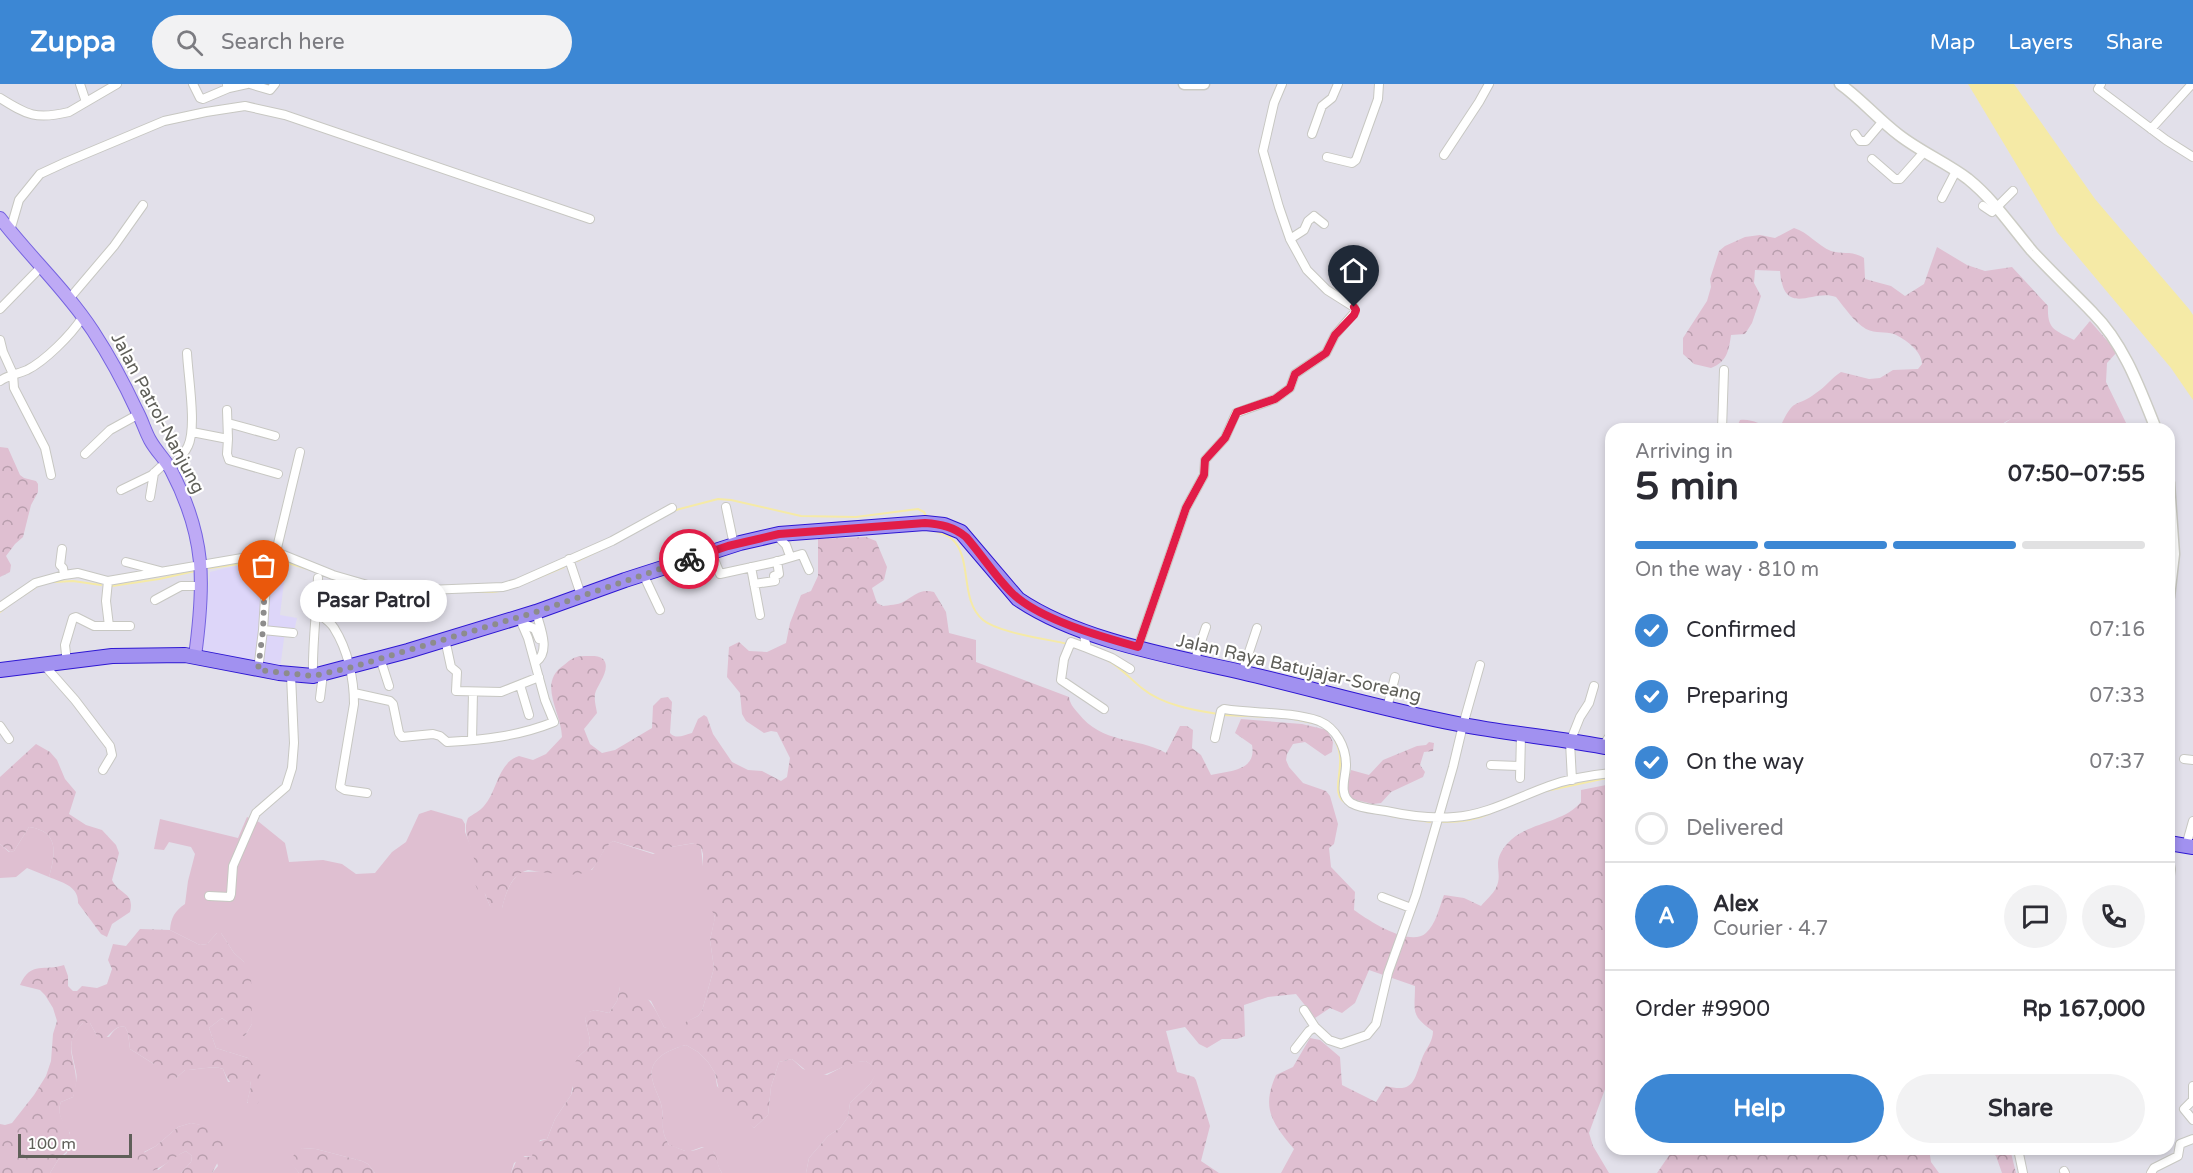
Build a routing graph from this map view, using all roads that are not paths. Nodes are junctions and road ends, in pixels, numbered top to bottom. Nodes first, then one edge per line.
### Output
1 (80, 84) edge
2 (117, 84) edge
3 (193, 84) edge
4 (248, 84) edge
5 (275, 84) edge
6 (1184, 84) edge
7 (1204, 84) edge
8 (1282, 84) edge
9 (1338, 84) edge
10 (1379, 84) edge
11 (1489, 84) edge
12 (1840, 84) edge
13 (2101, 84) edge
14 (2191, 84) edge
15 (228, 86) edge
16 (0, 98) edge
17 (86, 102) junction
18 (1882, 121) junction
19 (2151, 129) junction
20 (1312, 134) dead end
21 (1855, 134) dead end
22 (1924, 152) junction
23 (1444, 155) dead end
24 (1327, 157) dead end
25 (2193, 157) edge
26 (1872, 159) dead end
27 (1956, 171) junction
28 (2013, 191) dead end
29 (1942, 198) dead end
30 (143, 205) dead end
31 (1987, 205) junction
32 (0, 218) edge
33 (590, 219) dead end
34 (1324, 224) dead end
35 (10, 231) junction
36 (1290, 238) junction
37 (41, 267) junction
38 (69, 299) junction
39 (0, 309) edge
40 (82, 318) junction
41 (0, 340) edge
42 (187, 353) dead end
43 (1724, 370) dead end
44 (13, 374) junction
45 (0, 381) edge
46 (227, 410) dead end
47 (139, 414) junction
48 (228, 423) junction
49 (1722, 423) edge
50 (2153, 423) edge
51 (192, 432) junction
52 (275, 436) dead end
53 (228, 439) junction
54 (300, 452) dead end
55 (85, 454) dead end
56 (168, 465) junction
57 (154, 473) junction
58 (278, 474) dead end
59 (51, 475) dead end
60 (121, 490) dead end
61 (150, 497) dead end
62 (726, 507) dead end
63 (672, 508) dead end
64 (776, 535) junction
65 (734, 545) junction
66 (62, 549) dead end
67 (276, 552) junction
68 (711, 552) junction
69 (790, 556) junction
70 (569, 560) junction
71 (777, 561) junction
72 (126, 562) dead end
73 (751, 567) junction
74 (202, 568) junction
75 (809, 570) dead end
76 (165, 572) junction
77 (643, 574) junction
78 (64, 575) junction
79 (318, 578) dead end
80 (108, 581) junction
81 (266, 583) dead end
82 (754, 584) junction
83 (202, 586) junction
84 (581, 595) junction
85 (155, 600) dead end
86 (0, 607) edge
87 (660, 610) dead end
88 (316, 612) junction
89 (536, 612) junction
90 (760, 615) dead end
91 (521, 620) junction
92 (130, 626) dead end
93 (109, 627) junction
94 (1206, 627) dead end
95 (1257, 628) dead end
96 (263, 630) junction
97 (1083, 631) junction
98 (292, 633) dead end
99 (445, 639) junction
100 (543, 640) junction
101 (1138, 647) junction
102 (1087, 648) junction
103 (195, 656) junction
104 (380, 658) junction
105 (536, 662) junction
106 (67, 663) junction
107 (1194, 663) junction
108 (1480, 665) dead end
109 (45, 666) junction
110 (349, 668) junction
111 (1130, 669) dead end
112 (0, 670) edge
113 (258, 670) junction
114 (1242, 673) junction
115 (291, 675) junction
116 (318, 675) junction
117 (539, 677) junction
118 (1395, 677) dead end
119 (520, 685) junction
120 (389, 686) dead end
121 (1594, 686) dead end
122 (474, 692) junction
123 (354, 693) junction
124 (320, 698) dead end
125 (1387, 708) junction
126 (1104, 709) dead end
127 (529, 715) dead end
128 (1463, 724) junction
129 (0, 726) edge
130 (1521, 734) junction
131 (1215, 738) dead end
132 (9, 739) dead end
133 (472, 740) junction
134 (1570, 742) junction
135 (1605, 747) edge
136 (2184, 759) dead end
137 (2193, 760) edge
138 (1491, 765) dead end
139 (1519, 766) junction
140 (103, 770) dead end
141 (1605, 774) edge
142 (1520, 778) dead end
143 (1572, 780) junction
144 (367, 794) dead end
145 (1437, 818) junction
146 (2193, 821) edge
147 (2175, 844) edge
148 (2190, 847) edge
149 (209, 896) dead end
150 (1382, 897) dead end
151 (1411, 908) junction
152 (1304, 1010) dead end
153 (1315, 1028) junction
154 (1295, 1049) dead end
155 (2193, 1086) edge
156 (2193, 1099) edge
157 (2193, 1120) edge
158 (2193, 1139) edge
159 (2019, 1155) edge
160 (2023, 1173) edge
161 (2151, 1173) edge

1 - 17 street
2 - 17 street
3 - 15 street
4 - 5 street
4 - 15 street
6 - 7 street
8 - 36 street
9 - 20 street
10 - 24 street
11 - 23 street
12 - 18 street
13 - 19 street
14 - 19 street
16 - 17 street
18 - 21 street
18 - 22 street
19 - 25 street
22 - 26 street
22 - 27 street
27 - 29 street
27 - 31 street
28 - 31 street
30 - 38 street
31 - 50 street
32 - 35 main road, Jalan Patrol-Nanjung
33 - 35 street
34 - 36 street
35 - 37 main road, Jalan Patrol-Nanjung
36 - 101 street
37 - 38 main road, Jalan Patrol-Nanjung
37 - 39 street
38 - 40 main road, Jalan Patrol-Nanjung
40 - 44 street
40 - 47 main road, Jalan Patrol-Nanjung
41 - 44 street
42 - 51 street
43 - 49 street
44 - 45 street
44 - 59 street
46 - 48 street
47 - 55 street
47 - 56 main road, Jalan Patrol-Nanjung
48 - 52 street
48 - 53 street
51 - 53 street
51 - 56 street
53 - 58 street
54 - 67 street
56 - 57 street
56 - 74 main road, Jalan Patrol-Nanjung
57 - 60 street
57 - 61 street
62 - 65 street
63 - 70 street
64 - 65 highway, Jalan Raya Batujajar-Soreang
64 - 69 street
64 - 97 highway, Jalan Raya Batujajar-Soreang
65 - 68 highway, Jalan Raya Batujajar-Soreang
66 - 78 street
67 - 70 street
67 - 74 street
68 - 73 street
68 - 77 highway, Jalan Raya Batujajar-Soreang
69 - 71 street
69 - 75 street
70 - 84 street
71 - 73 street
71 - 82 street
72 - 76 street
73 - 82 street
74 - 76 street
74 - 83 main road, Jalan Patrol-Nanjung
76 - 80 street
77 - 84 highway, Jalan Raya Batujajar-Soreang
77 - 87 street
78 - 80 street
78 - 86 street
79 - 88 street
80 - 93 street
81 - 96 street
82 - 90 street
83 - 85 street
83 - 103 main road, Jalan Patrol-Nanjung
84 - 89 highway, Jalan Raya Batujajar-Soreang
88 - 110 street
88 - 116 street
89 - 91 highway, Jalan Raya Batujajar-Soreang
89 - 100 street
91 - 99 highway, Jalan Raya Batujajar-Soreang
91 - 100 street
91 - 105 street
92 - 93 street
93 - 106 street
94 - 107 street
95 - 114 street
96 - 98 street
96 - 113 street
97 - 101 highway, Jalan Raya Batujajar-Soreang
97 - 102 street
99 - 104 highway, Jalan Raya Batujajar-Soreang
99 - 122 street
100 - 105 street
101 - 107 highway, Jalan Raya Batujajar-Soreang
102 - 111 street
102 - 126 street
103 - 106 highway, Jalan Raya Batujajar-Soreang
103 - 113 highway, Jalan Raya Batujajar-Soreang
104 - 110 highway, Jalan Raya Batujajar-Soreang
104 - 120 street
105 - 117 street
106 - 109 highway, Jalan Raya Batujajar-Soreang
107 - 114 highway, Jalan Raya Batujajar-Soreang
108 - 128 street
109 - 112 highway, Jalan Raya Batujajar-Soreang
109 - 140 street
110 - 116 highway, Jalan Raya Batujajar-Soreang
110 - 123 street
113 - 115 highway, Jalan Raya Batujajar-Soreang
114 - 125 highway, Jalan Raya Batujajar-Soreang
115 - 116 highway, Jalan Raya Batujajar-Soreang
115 - 149 street
116 - 124 street
117 - 119 street
117 - 133 street
118 - 125 street
119 - 122 street
119 - 127 street
121 - 134 street
122 - 133 street
123 - 133 street
123 - 144 street
125 - 128 highway, Jalan Raya Batujajar-Soreang
128 - 130 highway, Jalan Raya Batujajar-Soreang
128 - 145 street
129 - 132 street
130 - 134 highway, Jalan Raya Batujajar-Soreang
130 - 139 street
131 - 145 street
134 - 135 highway, Jalan Raya Batujajar-Soreang
134 - 143 street
136 - 137 street
138 - 139 street
139 - 142 street
141 - 143 street
143 - 145 street
145 - 151 street
146 - 148 street
147 - 148 highway
150 - 151 street
151 - 153 street
152 - 153 street
153 - 154 street
155 - 156 street
156 - 157 street
158 - 161 street
159 - 160 street

